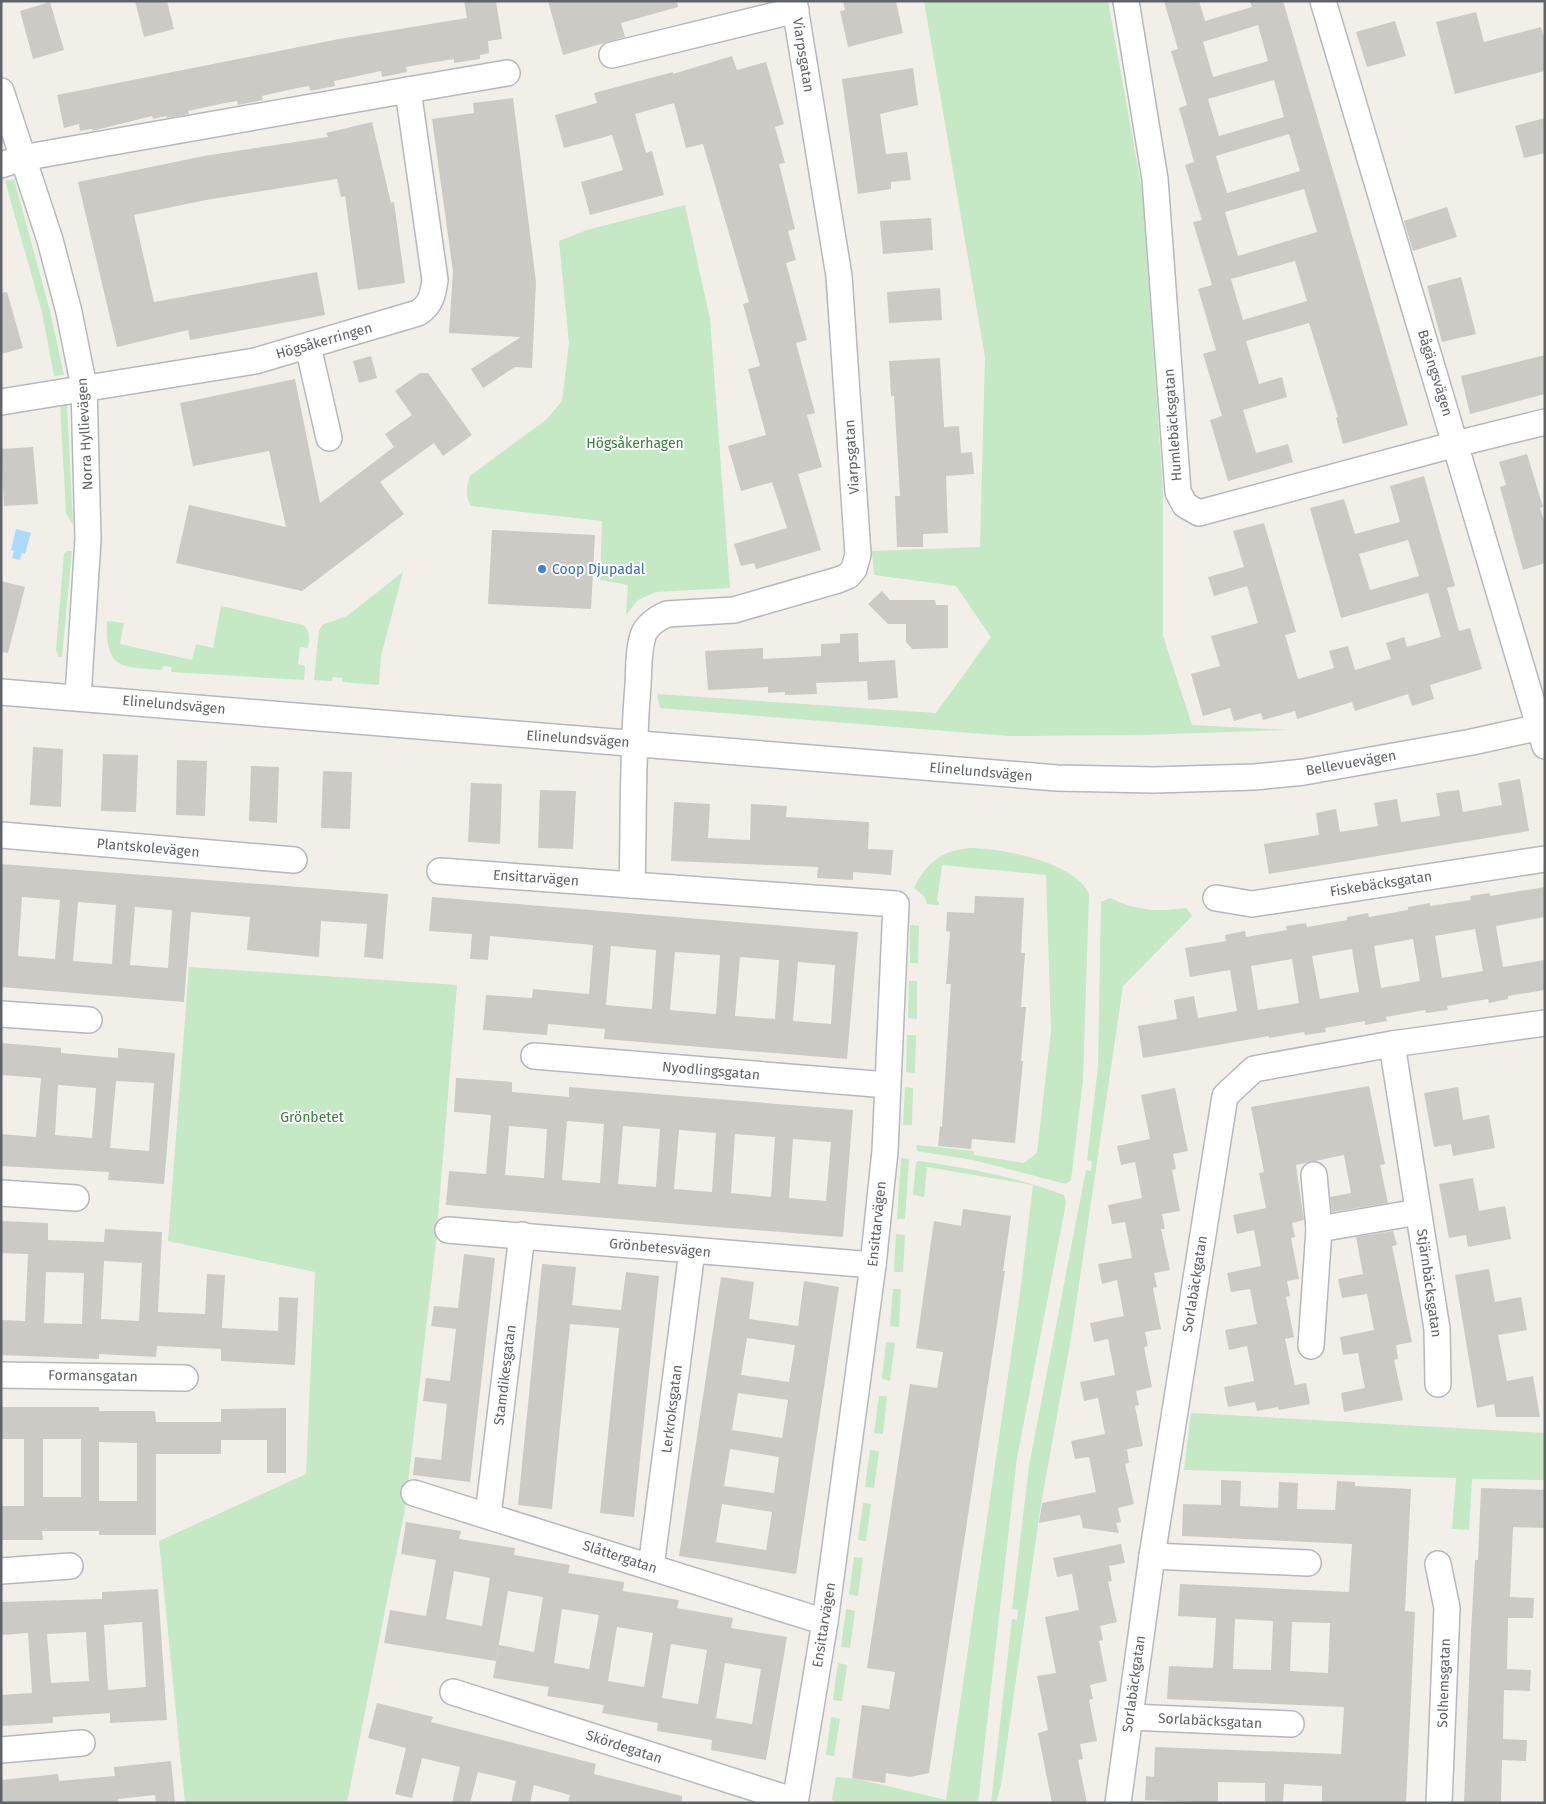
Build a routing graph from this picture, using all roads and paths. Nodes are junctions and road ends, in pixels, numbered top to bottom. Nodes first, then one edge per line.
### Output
1 (1126, 1) edge
2 (1323, 1) edge
3 (795, 6) edge
4 (612, 55) dead end
5 (507, 73) dead end
6 (408, 90) junction
7 (1, 91) edge
8 (12, 162) edge
9 (308, 346) junction
10 (84, 387) junction
11 (1, 402) edge
12 (1545, 422) edge
13 (329, 438) dead end
14 (1456, 444) junction
15 (1, 692) edge
16 (78, 697) junction
17 (1543, 733) edge
18 (636, 744) junction
19 (1154, 780) joint
20 (1, 836) edge
21 (1545, 859) edge
22 (294, 860) dead end
23 (440, 871) dead end
24 (632, 885) junction
25 (1216, 898) dead end
26 (1, 1014) edge
27 (89, 1020) dead end
28 (1545, 1023) edge
29 (1392, 1044) junction
30 (534, 1056) dead end
31 (887, 1085) junction
32 (1314, 1175) dead end
33 (1, 1193) edge
34 (76, 1198) dead end
35 (1418, 1212) junction
36 (1319, 1229) junction
37 (448, 1230) dead end
38 (522, 1235) junction
39 (692, 1251) junction
40 (873, 1265) junction
41 (1312, 1346) dead end
42 (1, 1375) edge
43 (185, 1378) dead end
44 (1438, 1384) dead end
45 (414, 1493) dead end
46 (488, 1515) junction
47 (1152, 1556) junction
48 (1308, 1563) dead end
49 (1438, 1564) dead end
50 (70, 1566) dead end
51 (651, 1567) junction
52 (1, 1571) edge
53 (825, 1622) junction
54 (453, 1692) dead end
55 (1130, 1717) junction
56 (1291, 1724) dead end
57 (82, 1743) dead end
58 (1, 1750) edge
59 (795, 1802) edge
60 (1118, 1803) edge
61 (1439, 1803) edge

1 - 14 street, Humlebäcksgatan
2 - 14 street, Bågängsvägen
3 - 4 street, Viarpsgatan
3 - 18 street, Viarpsgatan
5 - 6 street
6 - 8 street
6 - 9 street, Högsåkerringen
7 - 8 street, Norra Hyllievägen
8 - 10 street, Norra Hyllievägen
9 - 10 street, Högsåkerringen
9 - 13 street
10 - 11 street, Högsåkerringen
10 - 16 street, Norra Hyllievägen
12 - 14 street, Humlebäcksgatan
14 - 17 street, Bågängsvägen
15 - 16 street, Elinelundsvägen
16 - 18 street, Elinelundsvägen
17 - 19 street, Bellevuevägen
18 - 19 street, Elinelundsvägen
18 - 24 street
20 - 22 street, Plantskolevägen
21 - 25 street, Fiskebäcksgatan
23 - 24 street, Ensittarvägen
24 - 31 street, Ensittarvägen
26 - 27 street
28 - 29 street, Sorlabäckgatan
29 - 35 street, Stjärnbäcksgatan
29 - 47 street, Sorlabäckgatan
30 - 31 street, Nyodlingsgatan
31 - 40 street, Ensittarvägen
32 - 36 street
33 - 34 street
35 - 36 street, Stjärnbäcksgatan
35 - 44 street, Stjärnbäcksgatan
36 - 41 street
37 - 38 street, Grönbetesvägen
38 - 39 street, Grönbetesvägen
38 - 46 street, Stamdikesgatan
39 - 40 street, Grönbetesvägen
39 - 51 street, Lerkroksgatan
40 - 53 street, Ensittarvägen
42 - 43 street, Formansgatan
45 - 46 street, Slåttergatan
46 - 51 street, Slåttergatan
47 - 48 street
47 - 55 street, Sorlabäckgatan
49 - 61 street, Solhemsgatan
50 - 52 street
51 - 53 street, Slåttergatan
53 - 59 street, Ensittarvägen
54 - 59 street, Skördegatan
55 - 56 street, Sorlabäcksgatan
55 - 60 street, Sorlabäckgatan
57 - 58 street

